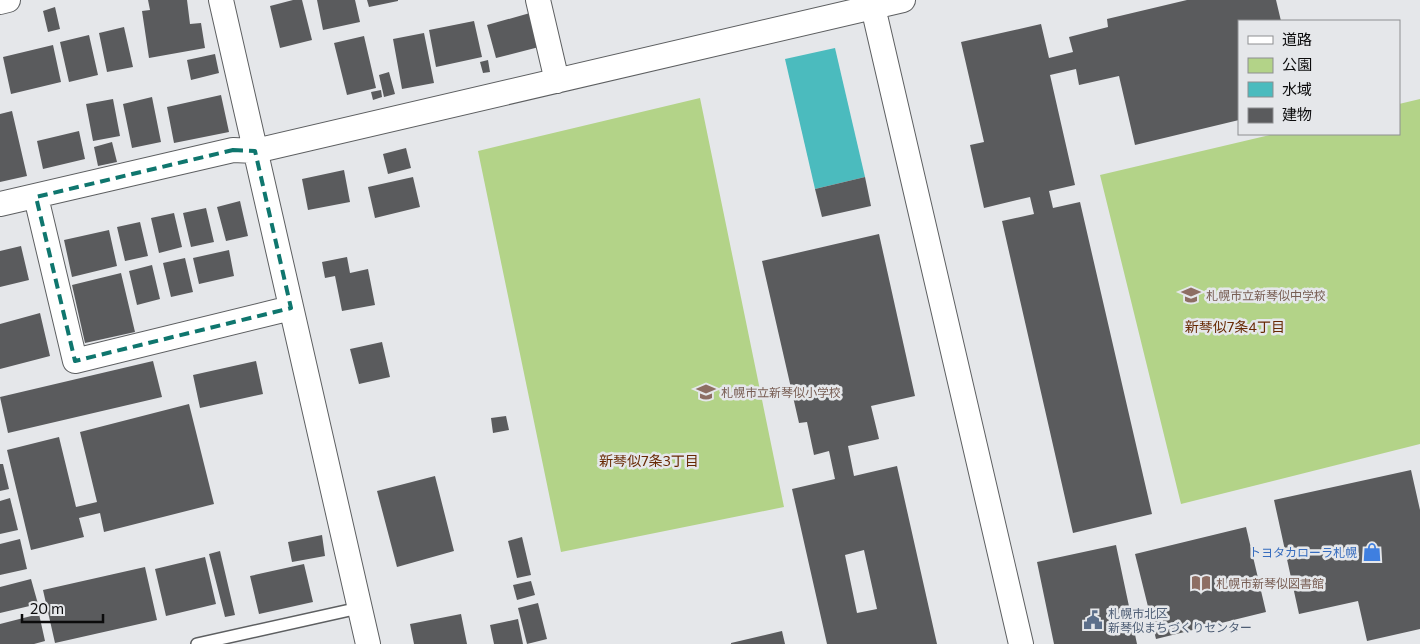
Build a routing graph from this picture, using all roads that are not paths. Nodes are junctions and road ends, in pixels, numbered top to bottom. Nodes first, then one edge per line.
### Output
1 (8, 0) edge
2 (221, 0) edge
3 (538, 0) edge
4 (903, 0) edge
5 (0, 2) edge
6 (873, 7) junction
7 (557, 81) junction
8 (255, 151) junction
9 (36, 197) junction
10 (0, 204) edge
11 (291, 308) junction
12 (359, 608) junction
13 (197, 644) edge
14 (368, 644) edge
15 (1021, 644) edge

1 - 5 street
2 - 8 street
3 - 7 street
4 - 6 street
6 - 7 street
6 - 15 street
7 - 8 street
8 - 9 street
8 - 11 street
9 - 10 street
9 - 11 street
11 - 12 street
12 - 13 lane
12 - 14 street

